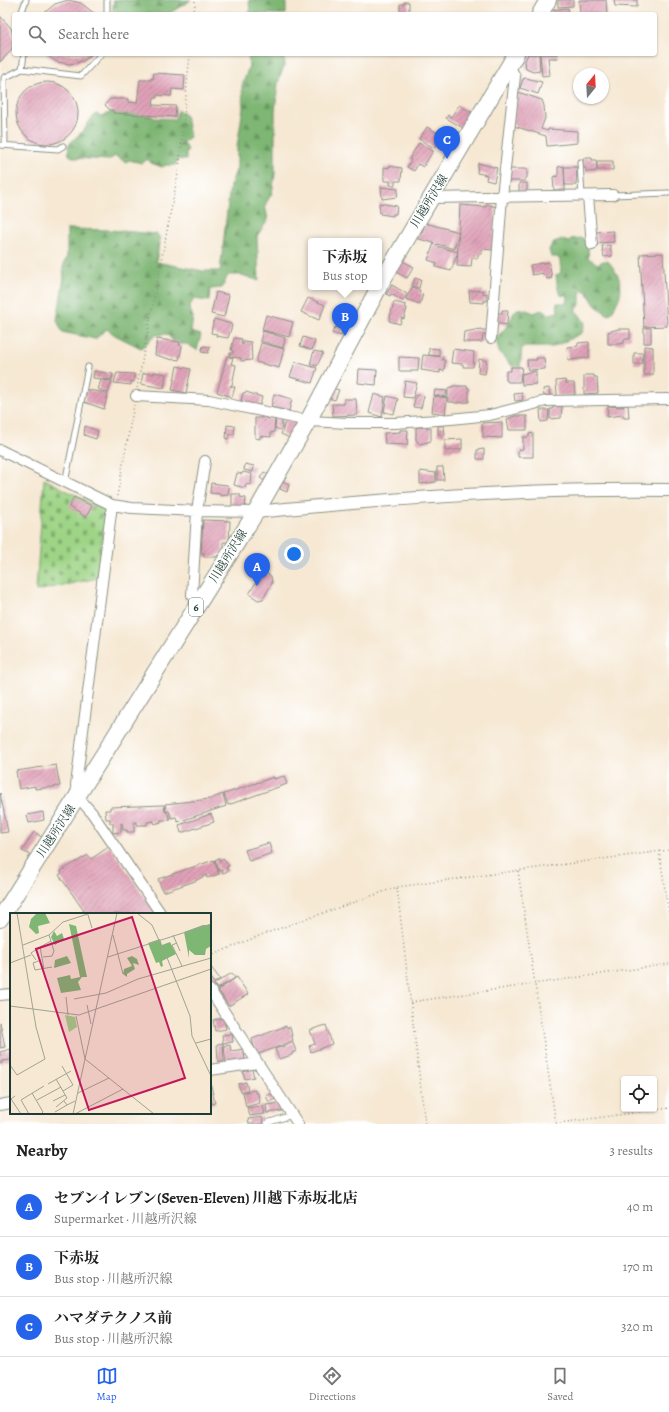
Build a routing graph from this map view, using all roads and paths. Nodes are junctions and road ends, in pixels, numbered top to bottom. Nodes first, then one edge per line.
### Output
1 (26, 0) edge
2 (107, 0) edge
3 (195, 0) edge
4 (548, 0) edge
5 (22, 12) edge
6 (107, 12) edge
7 (194, 12) edge
8 (541, 12) edge
9 (24, 56) edge
10 (99, 56) edge
11 (190, 56) edge
12 (513, 60) edge
13 (22, 69) junction
14 (2, 78) edge
15 (2, 145) edge
16 (63, 146) dead end
17 (580, 162) dead end
18 (669, 193) edge
19 (614, 195) joint
20 (585, 196) junction
21 (502, 197) junction
22 (431, 198) junction
23 (592, 246) dead end
24 (382, 282) edge
25 (377, 290) edge
26 (491, 338) dead end
27 (88, 367) dead end
28 (136, 396) junction
29 (669, 399) edge
30 (308, 421) junction
31 (0, 450) edge
32 (205, 461) dead end
33 (65, 483) junction
34 (669, 490) edge
35 (113, 505) junction
36 (197, 512) junction
37 (256, 512) junction
38 (200, 601) junction
39 (78, 797) junction
40 (669, 850) edge
41 (659, 851) junction
42 (518, 871) junction
43 (397, 887) junction
44 (160, 913) edge
45 (669, 915) edge
46 (0, 920) edge
47 (211, 956) edge
48 (669, 964) edge
49 (534, 984) junction
50 (211, 992) edge
51 (10, 994) edge
52 (0, 995) edge
53 (411, 1002) junction
54 (258, 1063) junction
55 (211, 1070) edge
56 (10, 1104) edge
57 (0, 1105) edge
58 (669, 1108) edge
59 (295, 1120) edge
60 (267, 1124) edge
61 (425, 1124) edge
62 (552, 1124) edge
63 (556, 1124) edge

1 - 5 lane
2 - 6 lane
3 - 7 path
4 - 8 main road
9 - 13 lane
10 - 13 lane
11 - 28 path
12 - 21 street
12 - 22 main road, 川越所沢線 / 6
13 - 14 lane
14 - 15 lane
15 - 16 lane
17 - 20 lane
18 - 19 lane
19 - 20 street
20 - 21 street
20 - 23 street
21 - 22 street
21 - 26 street
22 - 24 main road, 川越所沢線 / 6
25 - 30 main road, 川越所沢線 / 6
27 - 33 lane
28 - 30 street
28 - 35 path
29 - 30 street
30 - 37 main road, 川越所沢線 / 6
31 - 33 street
32 - 36 street
33 - 35 street
34 - 37 street
35 - 36 street
35 - 39 street
36 - 37 street
36 - 38 street
37 - 38 main road, 川越所沢線 / 6
38 - 39 main road, 川越所沢線 / 6
39 - 44 street
39 - 46 main road, 川越所沢線 / 6
40 - 41 path
41 - 42 path
41 - 45 path
42 - 43 path
42 - 49 path
43 - 47 path
43 - 53 path
48 - 49 path
49 - 53 path
49 - 63 path
50 - 54 street
51 - 52 street
53 - 61 path
54 - 55 street
54 - 59 street
56 - 57 street
58 - 63 path
59 - 60 lane
62 - 63 path

